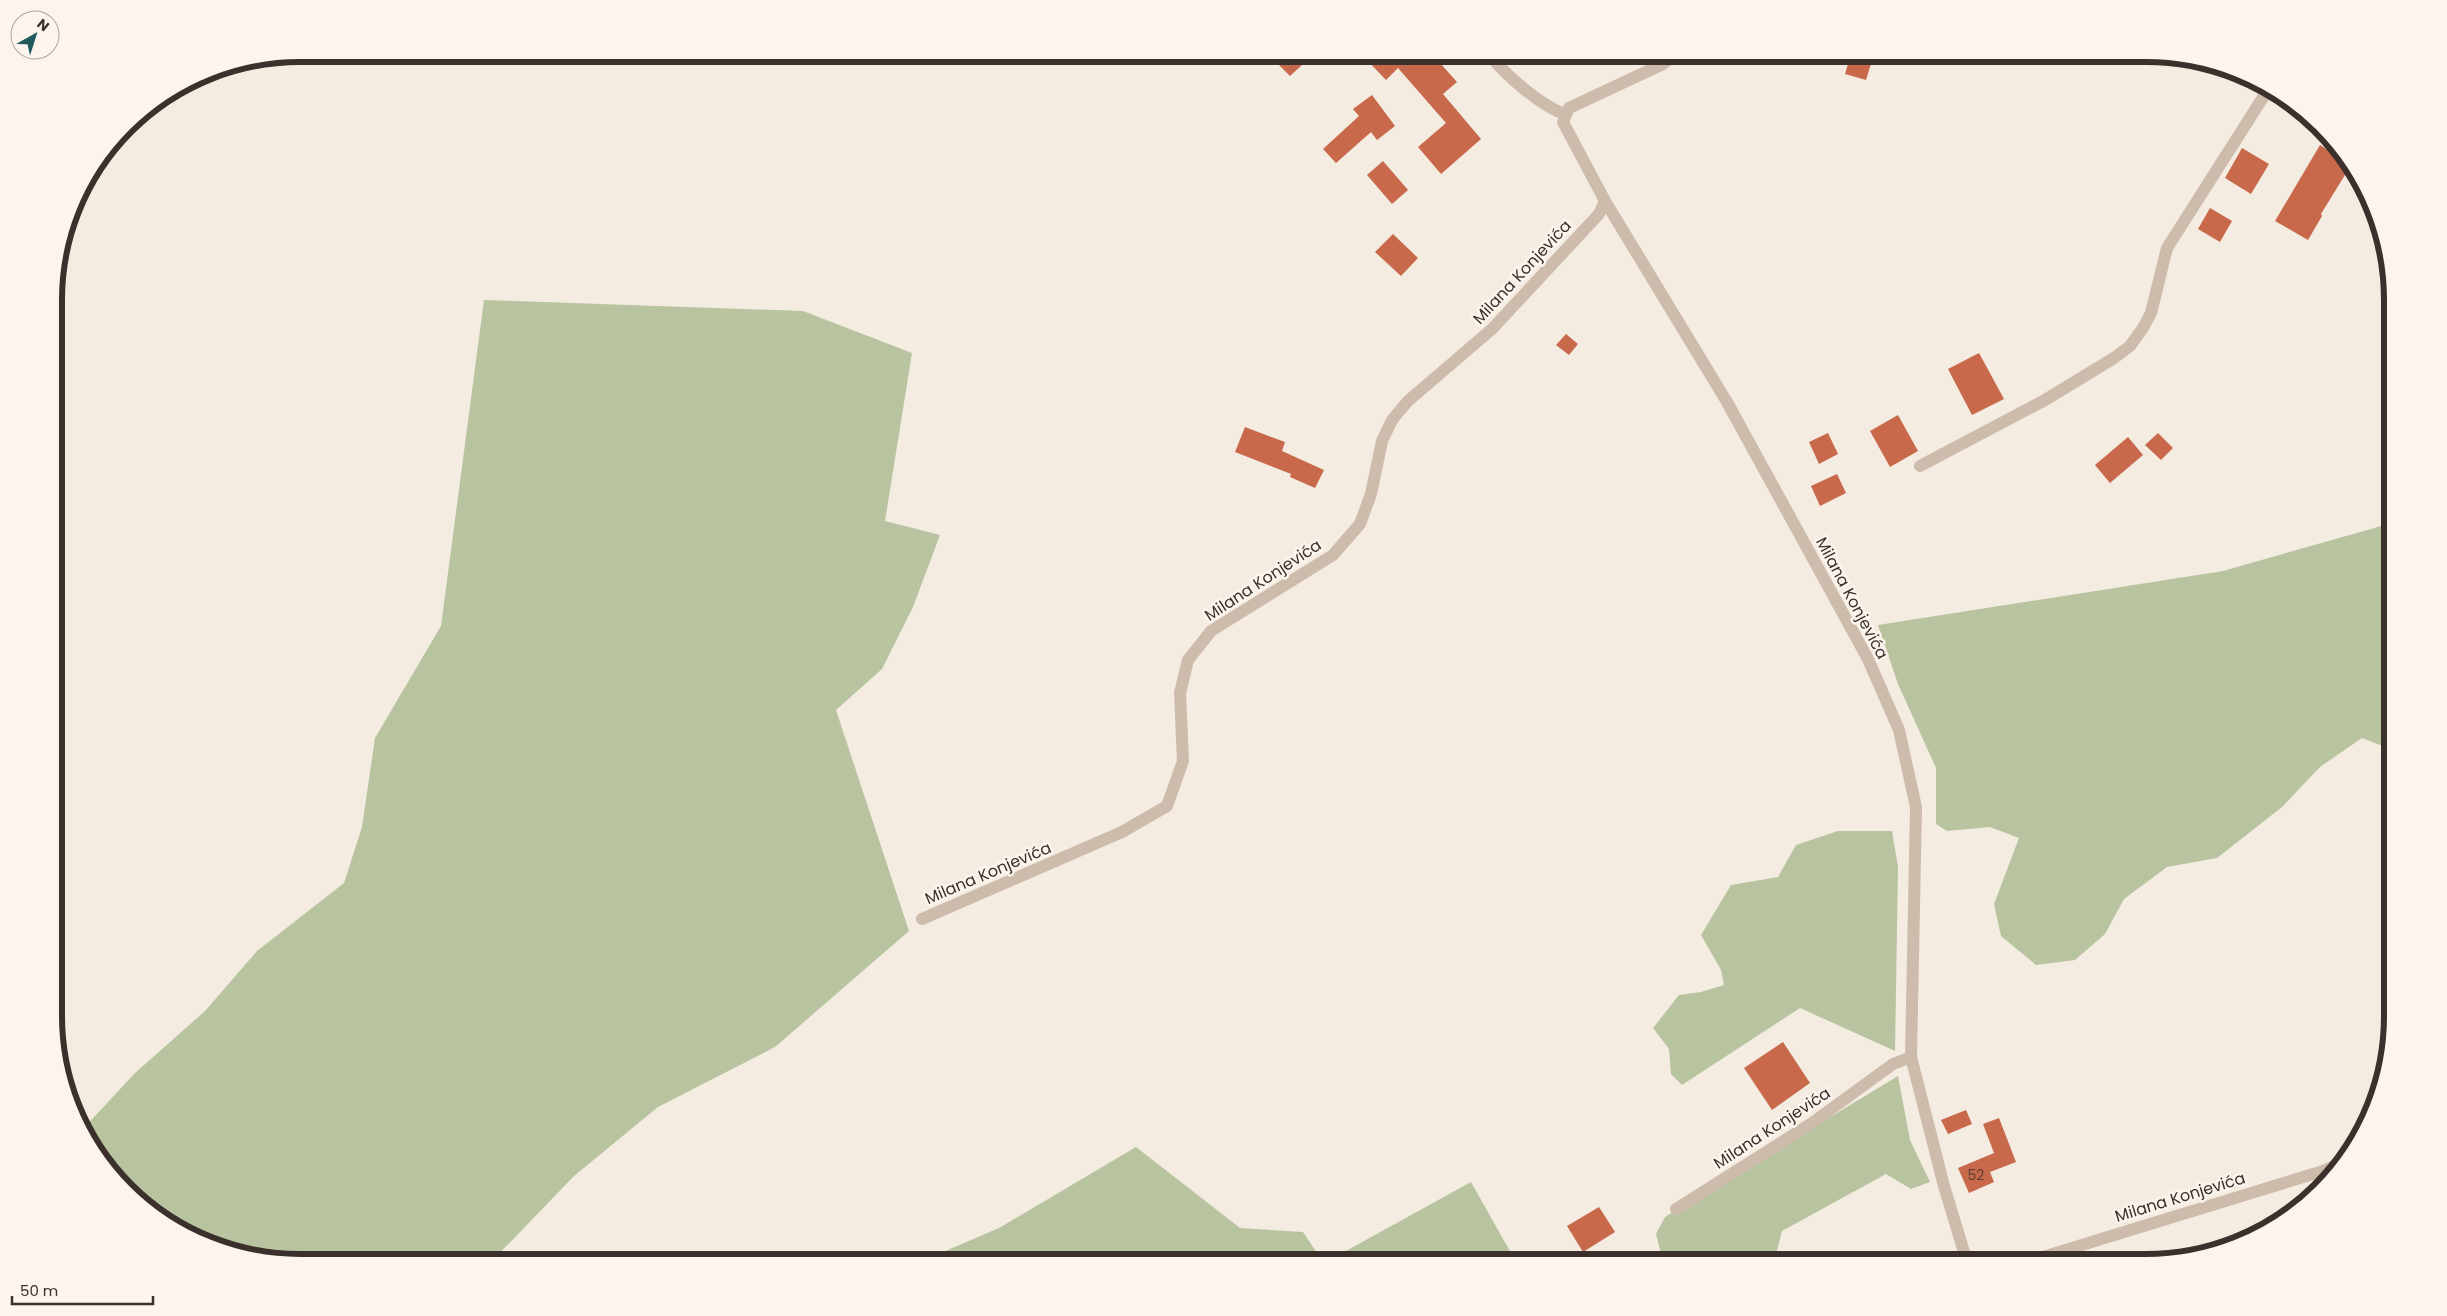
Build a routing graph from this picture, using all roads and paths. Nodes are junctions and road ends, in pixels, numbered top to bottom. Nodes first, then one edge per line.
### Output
1 (1496, 62) edge
2 (1666, 62) edge
3 (2265, 94) edge
4 (1564, 114) junction
5 (1605, 201) junction
6 (1920, 466) dead end
7 (922, 919) dead end
8 (1911, 1057) junction
9 (2328, 1168) edge
10 (1676, 1209) dead end
11 (1965, 1254) edge
12 (2052, 1254) edge

1 - 4 street
2 - 4 street
3 - 6 street
4 - 5 street, Milana Konjevića
5 - 7 street, Milana Konjevića
5 - 8 street, Milana Konjevića
8 - 10 street, Milana Konjevića
8 - 11 street, Milana Konjevića
9 - 12 street, Milana Konjevića

